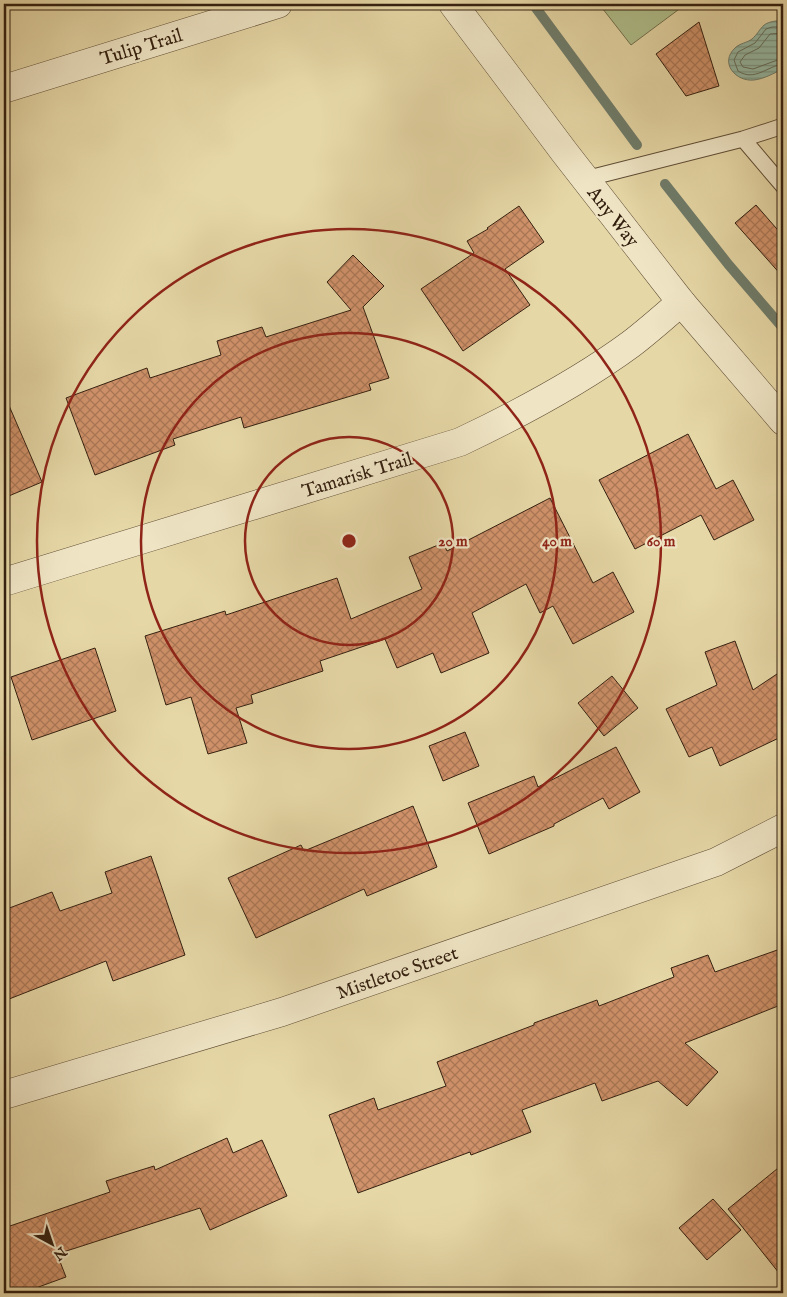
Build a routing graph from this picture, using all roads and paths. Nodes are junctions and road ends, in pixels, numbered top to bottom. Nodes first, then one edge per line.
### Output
1 (278, 4) edge
2 (453, 4) edge
3 (4, 89) edge
4 (783, 126) edge
5 (743, 139) junction
6 (585, 179) junction
7 (783, 186) edge
8 (681, 302) junction
9 (783, 421) edge
10 (4, 582) edge
11 (783, 828) edge
12 (4, 1095) edge

1 - 3 street, Tulip Trail
2 - 6 street, Any Way
4 - 5 lane
5 - 6 lane
5 - 7 lane
6 - 8 street, Any Way
8 - 9 street, Any Way
8 - 10 street, Tamarisk Trail
11 - 12 street, Mistletoe Street

